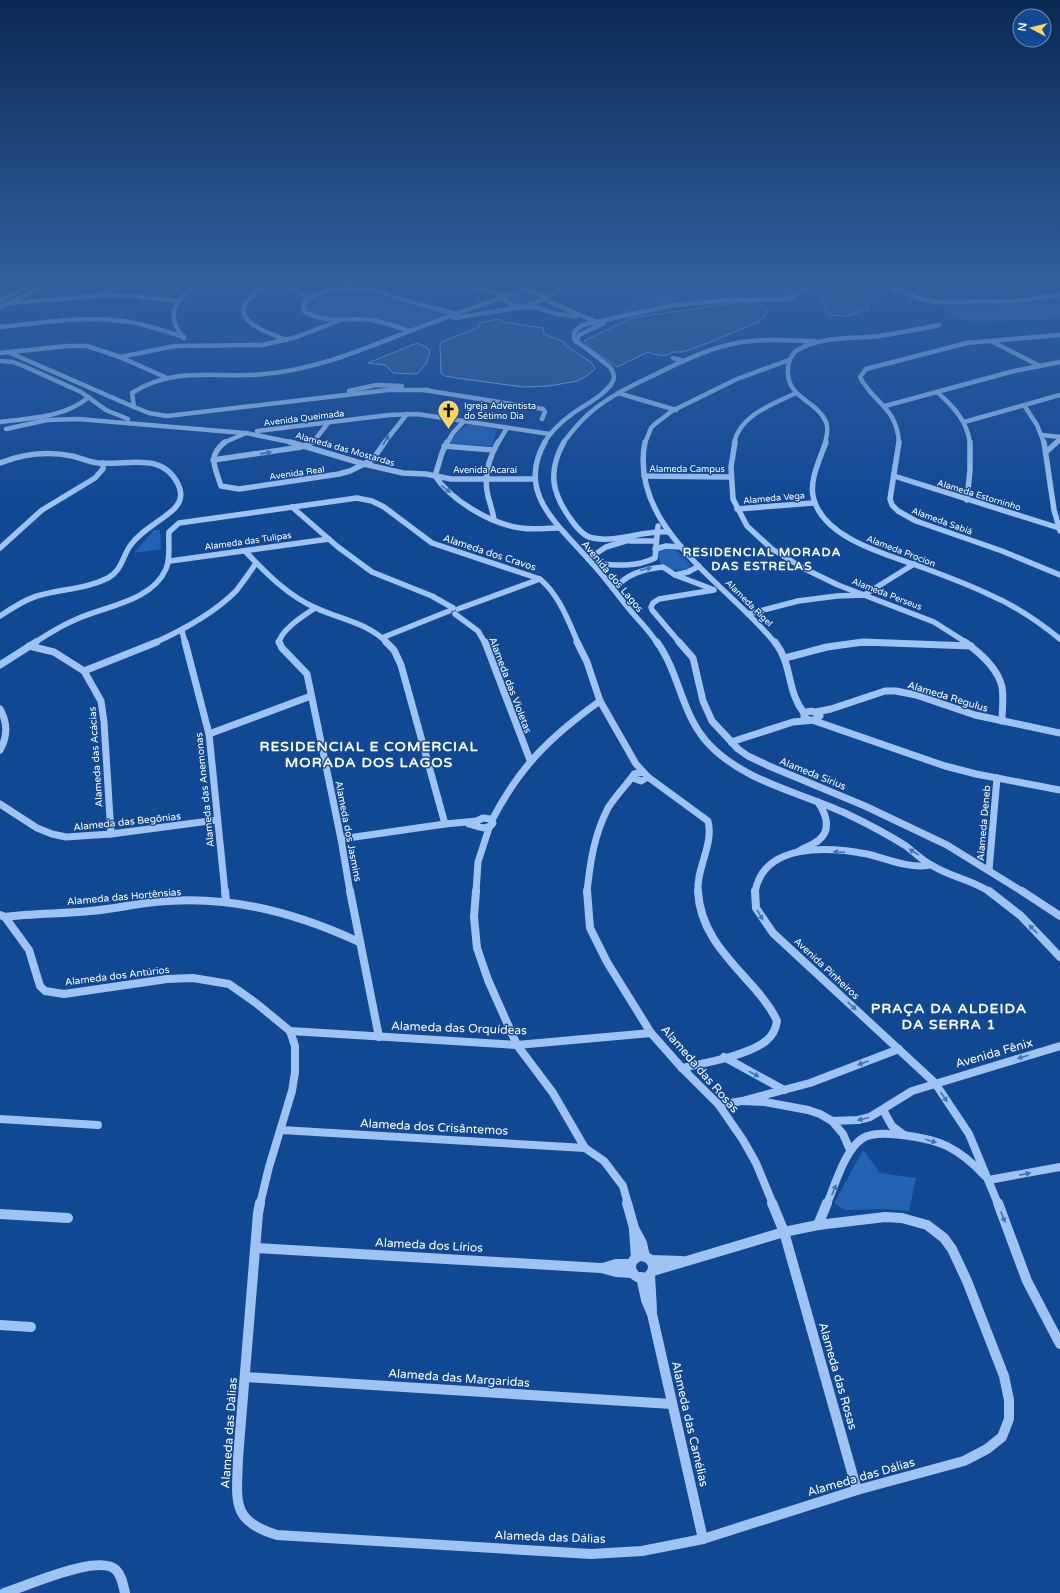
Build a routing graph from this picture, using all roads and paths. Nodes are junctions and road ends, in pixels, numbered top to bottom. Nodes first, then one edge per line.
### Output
1 (18, 356) edge
2 (343, 356) edge
3 (597, 356) edge
4 (695, 356) edge
5 (792, 356) edge
6 (910, 356) edge
7 (1021, 356) edge
8 (120, 357) edge
9 (673, 358) dead end
10 (789, 360) junction
11 (0, 361) edge
12 (683, 361) junction
13 (1060, 362) edge
14 (1038, 365) junction
15 (165, 377) junction
16 (132, 393) junction
17 (618, 393) junction
18 (796, 393) junction
19 (938, 393) junction
20 (1060, 395) edge
21 (113, 396) junction
22 (89, 397) junction
23 (783, 400) junction
24 (802, 400) junction
25 (1024, 405) junction
26 (885, 406) junction
27 (134, 407) junction
28 (676, 410) junction
29 (407, 414) junction
30 (115, 415) junction
31 (542, 419) dead end
32 (106, 420) junction
33 (464, 421) junction
34 (0, 422) edge
35 (964, 422) junction
36 (146, 423) junction
37 (328, 423) junction
38 (311, 425) junction
39 (507, 428) junction
40 (6, 429) dead end
41 (276, 429) junction
42 (228, 431) junction
43 (246, 433) junction
44 (322, 433) junction
45 (550, 434) junction
46 (1042, 435) junction
47 (275, 437) junction
48 (231, 438) junction
49 (1060, 438) edge
50 (314, 441) junction
51 (297, 443) junction
52 (306, 446) junction
53 (444, 446) junction
54 (289, 450) junction
55 (493, 450) junction
56 (1046, 452) junction
57 (214, 457) junction
58 (0, 463) edge
59 (103, 463) junction
60 (364, 464) junction
61 (435, 476) junction
62 (644, 476) junction
63 (894, 476) junction
64 (730, 477) junction
65 (486, 478) junction
66 (534, 478) junction
67 (967, 500) junction
68 (813, 503) junction
69 (292, 507) junction
70 (737, 509) junction
71 (660, 518) junction
72 (1058, 518) edge
73 (494, 520) junction
74 (558, 528) junction
75 (1060, 530) edge
76 (658, 531) junction
77 (669, 532) junction
78 (633, 534) junction
79 (328, 539) junction
80 (630, 540) junction
81 (656, 542) junction
82 (681, 547) junction
83 (0, 548) edge
84 (655, 549) junction
85 (245, 551) junction
86 (655, 558) junction
87 (170, 561) junction
88 (590, 561) junction
89 (256, 563) junction
90 (914, 564) junction
91 (699, 566) junction
92 (663, 567) junction
93 (675, 575) junction
94 (1060, 575) edge
95 (540, 579) junction
96 (694, 583) junction
97 (835, 584) junction
98 (713, 587) junction
99 (614, 589) junction
100 (681, 595) junction
101 (864, 595) junction
102 (837, 596) junction
103 (315, 608) junction
104 (454, 611) junction
105 (748, 614) junction
106 (0, 616) edge
107 (182, 631) junction
108 (956, 635) junction
109 (384, 637) junction
110 (1060, 639) edge
111 (947, 645) junction
112 (29, 646) junction
113 (971, 646) junction
114 (785, 658) junction
115 (0, 664) edge
116 (84, 671) junction
117 (311, 696) junction
118 (600, 701) junction
119 (797, 701) junction
120 (0, 708) edge
121 (817, 714) junction
122 (807, 717) junction
123 (1002, 721) junction
124 (836, 728) junction
125 (1060, 733) edge
126 (208, 734) junction
127 (731, 742) junction
128 (0, 750) edge
129 (530, 760) junction
130 (640, 777) junction
131 (997, 778) junction
132 (1060, 790) edge
133 (817, 801) junction
134 (0, 804) edge
135 (216, 820) junction
136 (489, 822) junction
137 (445, 824) junction
138 (478, 825) junction
139 (111, 834) junction
140 (341, 839) junction
141 (485, 839) junction
142 (797, 851) junction
143 (930, 865) junction
144 (989, 870) junction
145 (226, 901) junction
146 (2, 916) edge
147 (1060, 916) edge
148 (359, 942) junction
149 (1060, 957) edge
150 (290, 1031) junction
151 (651, 1033) junction
152 (379, 1036) junction
153 (517, 1045) junction
154 (1060, 1046) edge
155 (899, 1049) junction
156 (724, 1057) junction
157 (682, 1068) junction
158 (935, 1083) junction
159 (784, 1090) junction
160 (742, 1101) junction
161 (719, 1105) junction
162 (883, 1110) junction
163 (0, 1119) edge
164 (832, 1121) junction
165 (98, 1125) dead end
166 (281, 1130) junction
167 (904, 1135) junction
168 (585, 1148) junction
169 (850, 1150) junction
170 (1060, 1167) edge
171 (989, 1180) junction
172 (0, 1214) edge
173 (68, 1218) dead end
174 (818, 1226) junction
175 (784, 1232) junction
176 (256, 1248) junction
177 (642, 1267) junction
178 (0, 1325) edge
179 (31, 1327) dead end
180 (1060, 1344) edge
181 (245, 1377) junction
182 (672, 1404) junction
183 (857, 1490) junction
184 (703, 1539) junction
185 (4, 1593) edge
186 (125, 1593) edge

1 - 21 street
2 - 15 street
3 - 45 street, Avenida dos Lagos
4 - 12 street
5 - 10 street
6 - 26 street, Alameda Sabiá
7 - 14 street
8 - 15 street
9 - 12 street
10 - 18 street
10 - 28 street, Alameda Rigel
11 - 22 street, Avenida Queimada
12 - 17 street
13 - 14 street
14 - 19 street
15 - 16 street
16 - 21 street
16 - 27 street
17 - 28 street
17 - 78 street
18 - 23 street, Alameda Perseus
18 - 24 street
19 - 26 street
19 - 35 street
20 - 25 street
21 - 27 street
22 - 30 street, Avenida Queimada
22 - 34 street
23 - 24 street
23 - 64 street, Alameda Perseus
24 - 68 street
25 - 35 street
25 - 46 street
26 - 63 street, Alameda Sabiá
27 - 31 street
28 - 62 street, Alameda Rigel
29 - 33 street, Avenida Queimada
29 - 37 street, Avenida Queimada
60 -> 29 street, Avenida Real
30 - 32 street
30 - 36 street, Avenida Queimada
32 - 36 street, Avenida Queimada
32 - 40 street, Avenida Queimada
33 - 39 street, Avenida Queimada
33 - 53 street
35 - 67 street
36 - 42 street, Avenida Queimada
37 - 38 street, Avenida Queimada
37 - 44 street
38 - 41 street, Avenida Queimada
38 - 44 street
39 - 45 street, Avenida Queimada
39 - 55 street
41 - 43 street, Avenida Queimada
41 - 47 street
42 - 43 street, Avenida Queimada
42 - 48 street
43 - 47 street, Alameda das Mostardas
43 - 48 street
44 - 50 street
45 - 66 street, Avenida dos Lagos
46 - 49 street
46 - 56 street
47 - 51 street, Alameda das Mostardas
48 - 57 street
49 - 56 street
50 - 51 street
50 - 52 street
51 - 52 street, Alameda das Mostardas
51 - 54 street
52 - 54 street
52 - 60 street, Alameda das Mostardas
53 - 55 street
53 - 61 street
57 -> 54 street
55 - 65 street
56 - 72 street
57 - 60 street, Avenida Real
58 - 59 street
59 - 83 street
59 - 106 street
60 - 61 street, Alameda das Mostardas
61 - 65 street, Avenida Acaraí
61 -> 73 street
62 - 64 street, Alameda Campus
62 - 71 street, Alameda Rigel
63 - 67 street, Alameda Estorninho
63 - 94 street, Alameda Sabiá
64 - 70 street, Alameda Perseus
65 - 66 street, Avenida Acaraí
65 - 73 street
66 - 74 street, Avenida dos Lagos
67 - 75 street, Alameda Estorninho
68 - 70 street, Alameda Vega
68 - 90 street, Alameda Procion
69 - 79 street, Alameda das Violetas
69 - 87 street, Alameda dos Cravos
69 - 95 street, Alameda dos Cravos
70 - 97 street, Alameda Perseus
71 - 76 street
71 - 77 street, Alameda Rigel
72 - 75 street
73 - 74 street
74 - 88 street, Avenida dos Lagos
76 - 77 street
76 - 78 street
76 - 81 street
77 - 82 street, Alameda Rigel
78 - 80 street
79 - 85 street, Alameda das Tulipas
79 - 104 street, Alameda das Violetas
80 - 81 street
80 - 88 street
81 - 84 street
82 - 84 street
82 - 91 street, Alameda Rigel
84 - 86 street
85 - 87 street, Alameda das Tulipas
85 - 89 street
86 - 88 street
86 - 92 street
87 - 112 street
88 - 99 street, Avenida dos Lagos
89 - 103 street
89 - 107 street
90 - 101 street
90 - 110 street, Alameda Procion
91 - 93 street
91 - 98 street, Alameda Rigel
92 - 93 street
99 -> 92 street
93 - 96 street
95 - 104 street
95 - 118 street, Alameda dos Cravos
96 - 98 street
96 - 100 street
97 - 101 street, Alameda Perseus
97 - 102 street
98 - 100 street
98 - 105 street, Alameda Rigel
99 - 133 street, Avenida dos Lagos
100 - 127 street, Alameda Sirius
101 - 102 street
101 - 108 street, Alameda Perseus
102 - 105 street
103 - 109 street
103 - 117 street, Alameda dos Jasmins
104 - 109 street
104 - 129 street, Alameda das Violetas
105 - 114 street, Alameda Rigel
107 - 116 street
107 - 126 street, Alameda das Anemonas
108 - 111 street
108 - 113 street, Alameda Perseus
109 - 137 street
111 - 113 street
111 - 114 street
112 - 115 street
112 - 116 street, Alameda das Acácias
113 - 123 street, Alameda Perseus
114 - 119 street, Alameda Rigel
116 - 139 street, Alameda das Acácias
117 - 126 street
117 - 140 street, Alameda dos Jasmins
118 - 129 street, Alameda das Camélias
118 - 130 street, Alameda dos Cravos
119 - 121 street
119 - 122 street, Alameda Rigel
120 - 128 street
121 - 122 street
121 - 122 street
121 - 123 street, Alameda Regulus
121 - 124 street
122 - 124 street
122 - 127 street
123 - 125 street, Alameda Regulus
124 - 131 street
126 - 135 street, Alameda das Anemonas
127 - 144 street, Alameda Sirius
129 - 136 street, Alameda das Camélias
130 - 151 street, Alameda das Rosas
130 - 156 street
131 - 132 street
131 - 144 street, Alameda Deneb
133 - 142 street, Avenida Pinheiros
143 -> 133 street, Avenida dos Lagos
134 - 139 street, Alameda das Begônias
135 - 139 street, Alameda das Begônias
135 - 145 street, Alameda das Anemonas
136 - 138 street
136 - 138 street
136 - 141 street, Alameda das Camélias
137 - 138 street
137 - 140 street
138 - 141 street
140 - 148 street, Alameda dos Jasmins
141 - 153 street, Alameda das Camélias
143 -> 142 street, Avenida Pinheiros
142 -> 155 street, Avenida Pinheiros
149 -> 143 street
144 - 147 street, Alameda Sirius
145 - 146 street, Alameda das Hortênsias
145 - 148 street, Alameda das Hortênsias
146 - 150 street, Alameda dos Antúrios
148 - 152 street, Alameda dos Jasmins
150 - 152 street, Alameda das Orquídeas
150 - 166 street, Alameda das Dálias
151 - 153 street, Alameda das Orquídeas
151 - 157 street, Alameda das Rosas
152 - 153 street, Alameda das Orquídeas
153 - 168 street, Alameda das Camélias
154 -> 158 street, Avenida Fênix
155 - 158 street, Avenida Pinheiros
155 -> 159 street
156 - 157 street
156 -> 159 street
157 - 161 street, Alameda das Rosas
158 - 162 street, Avenida Fênix
158 -> 171 street, Avenida Pinheiros
159 - 160 street
160 - 161 street
160 - 164 street
161 - 175 street, Alameda das Rosas
162 -> 164 street, Avenida Fênix
162 - 167 street
163 - 165 street
164 - 169 street
166 - 168 street, Alameda dos Crisântemos
166 - 176 street, Alameda das Dálias
167 - 169 street
167 -> 171 street
168 - 177 street, Alameda das Camélias
174 -> 169 street
171 -> 170 street
171 -> 180 street, Avenida Pinheiros
172 - 173 street
174 - 175 street, Alameda das Dálias
174 - 183 street, Alameda das Dálias
175 - 177 street, Alameda dos Lírios
175 - 183 street, Alameda das Rosas
176 - 177 street, Alameda dos Lírios
176 - 181 street, Alameda das Dálias
177 - 182 street, Alameda das Camélias
178 - 179 street
181 - 182 street, Alameda das Margaridas
181 - 184 street, Alameda das Dálias
182 - 184 street, Alameda das Camélias
183 - 184 street, Alameda das Dálias
185 - 186 street

